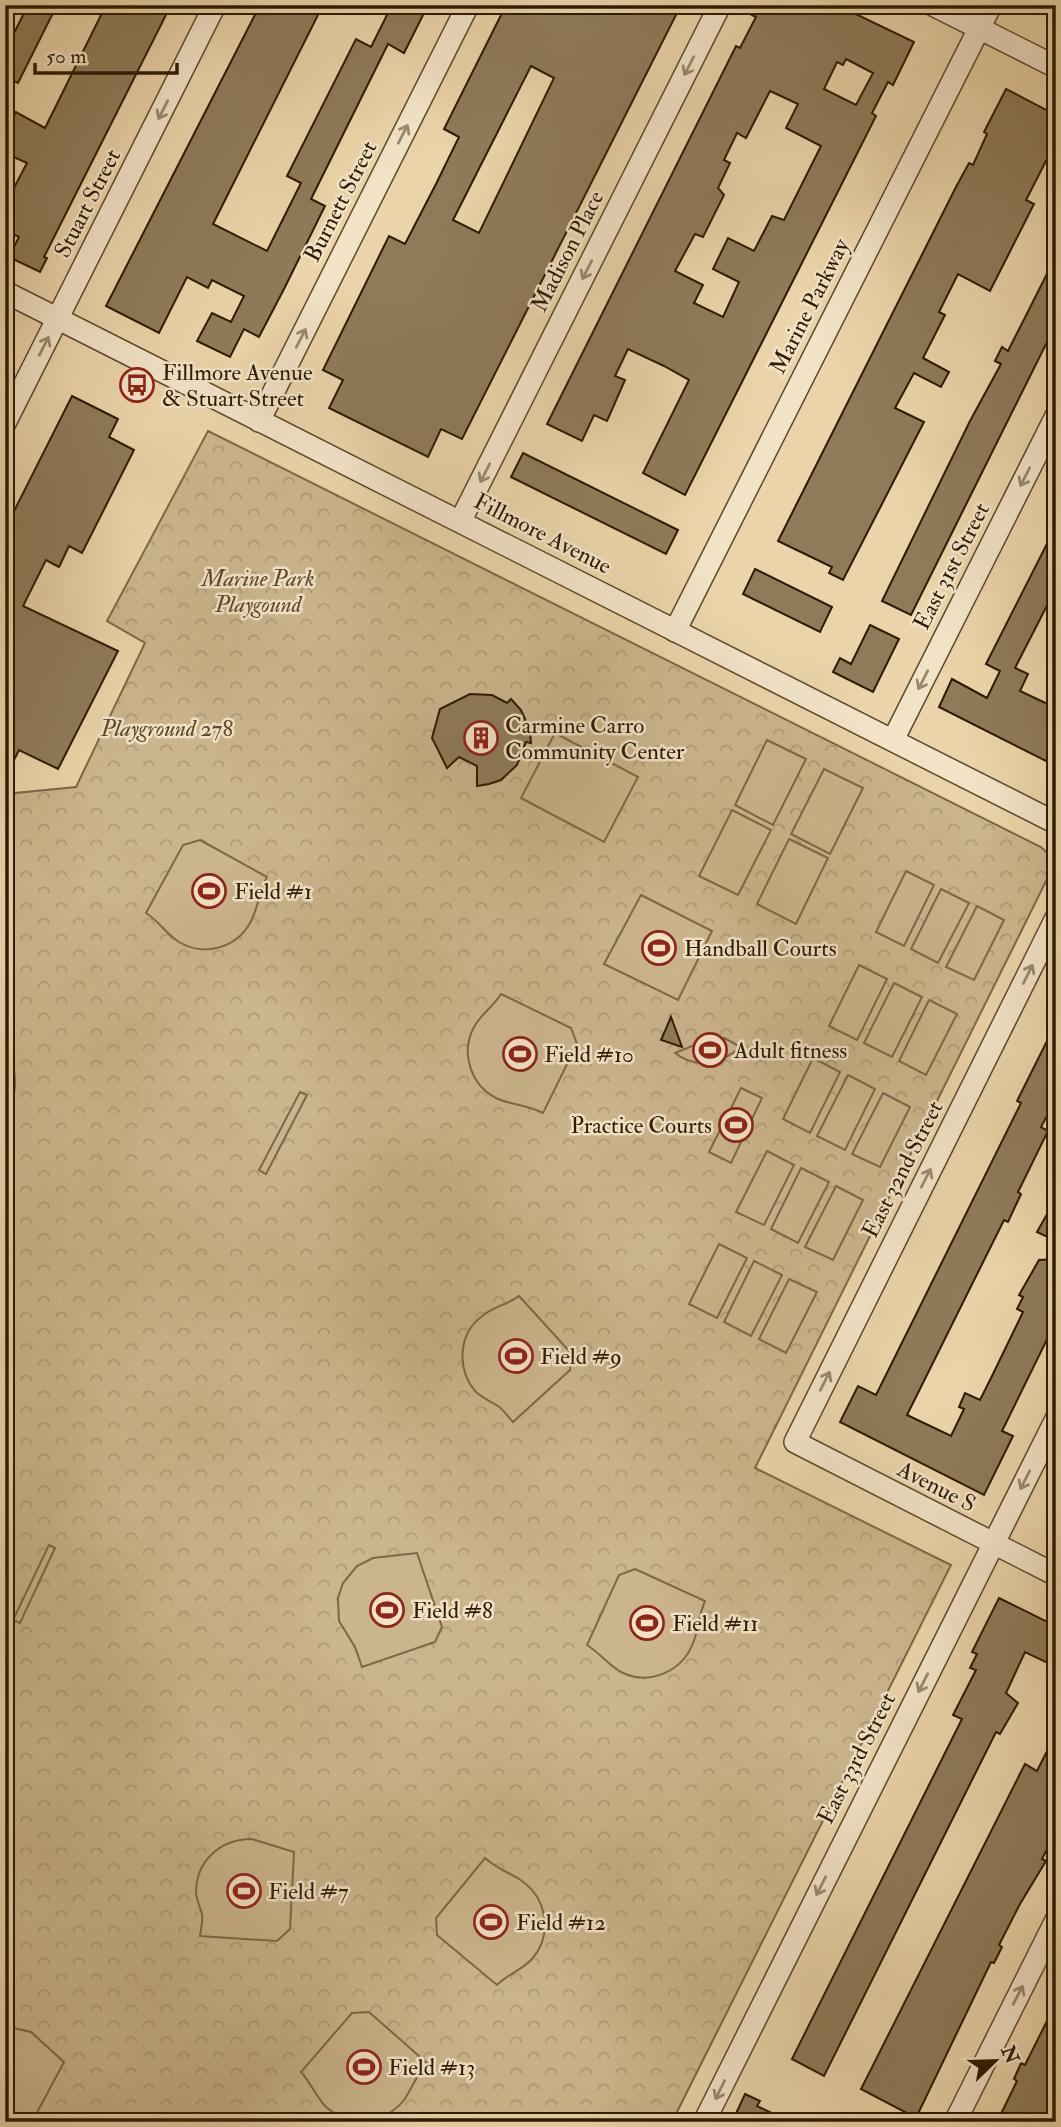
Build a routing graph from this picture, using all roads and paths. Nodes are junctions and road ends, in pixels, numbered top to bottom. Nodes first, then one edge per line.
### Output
1 (215, 5) edge
2 (468, 5) edge
3 (720, 5) edge
4 (933, 5) edge
5 (990, 5) edge
6 (979, 29) junction
7 (1056, 67) edge
8 (5, 292) edge
9 (58, 319) junction
10 (1056, 416) edge
11 (260, 421) junction
12 (5, 423) edge
13 (461, 520) junction
14 (676, 631) junction
15 (893, 740) junction
16 (1056, 823) edge
17 (1056, 918) edge
18 (1056, 1419) edge
19 (795, 1443) joint
20 (993, 1544) junction
21 (1056, 1575) edge
22 (1056, 1920) edge
23 (704, 2122) edge
24 (955, 2122) edge

1 -> 9 street, Stuart Street
11 -> 2 street, Burnett Street
3 -> 13 street, Madison Place
4 - 6 street
5 - 6 street, Marine Parkway
6 - 7 street
6 - 14 street, Marine Parkway
8 - 9 street, Fillmore Avenue
9 - 11 street, Fillmore Avenue
12 -> 9 street, Stuart Street
10 -> 15 street, East 31st Street
11 - 13 street, Fillmore Avenue
13 - 14 street, Fillmore Avenue
14 - 15 street, Fillmore Avenue
15 - 16 street, Fillmore Avenue
19 -> 17 street, East 32nd Street
18 -> 20 street, East 33rd Street
19 - 20 street, Avenue S
20 - 21 street, Avenue S
20 -> 23 street, East 33rd Street
24 -> 22 street

